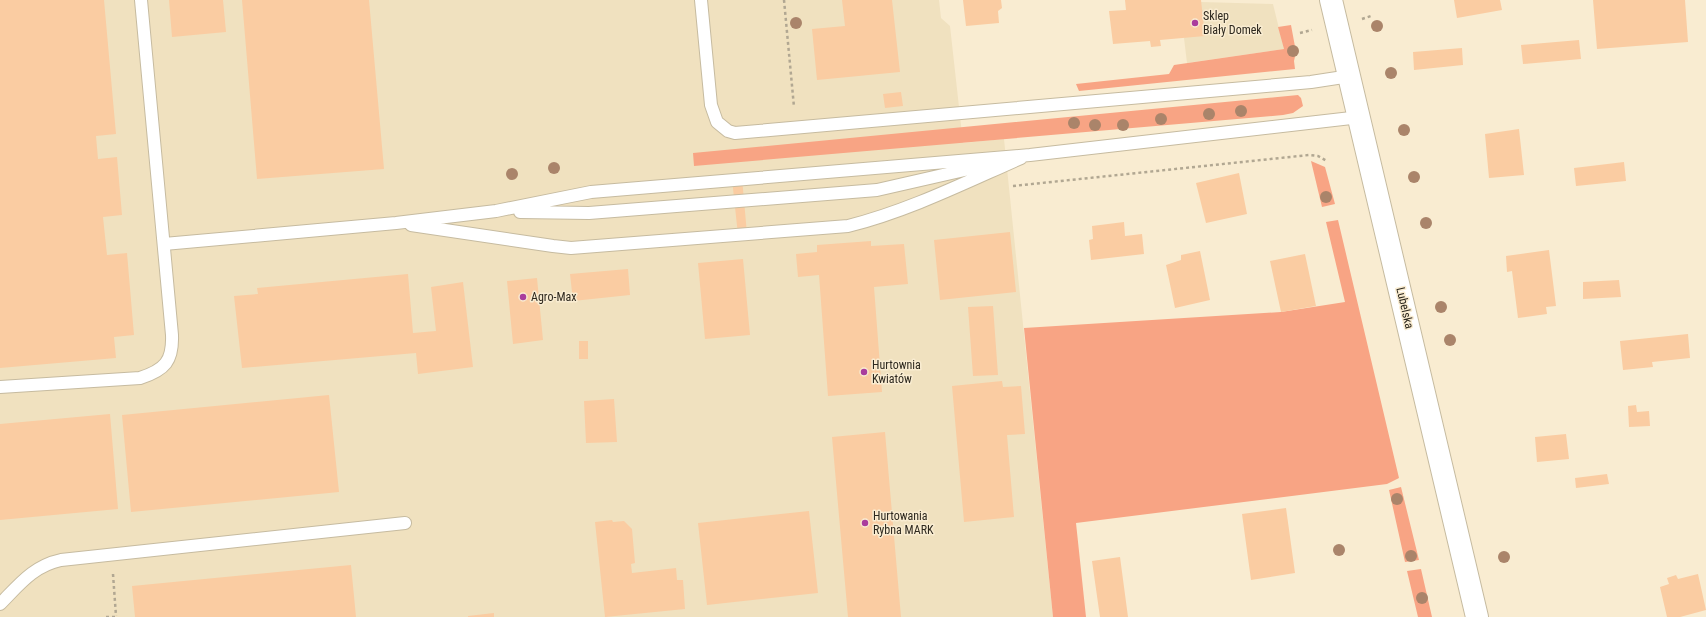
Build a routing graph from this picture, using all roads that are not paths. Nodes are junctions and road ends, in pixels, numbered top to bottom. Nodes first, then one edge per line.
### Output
1 (141, 0) edge
2 (701, 0) edge
3 (1332, 0) edge
4 (1350, 76) junction
5 (1360, 117) junction
6 (1030, 155) junction
7 (496, 211) junction
8 (396, 223) junction
9 (164, 244) junction
10 (0, 387) edge
11 (405, 523) dead end
12 (0, 604) edge
13 (1477, 617) edge

1 - 9 lane
2 - 4 lane
3 - 4 main road, Lubelska
4 - 5 main road, Lubelska
5 - 6 lane
5 - 13 main road, Lubelska
6 - 7 lane
6 - 7 lane
6 - 8 lane
7 - 8 lane
8 - 9 lane
9 - 10 lane
11 - 12 lane

